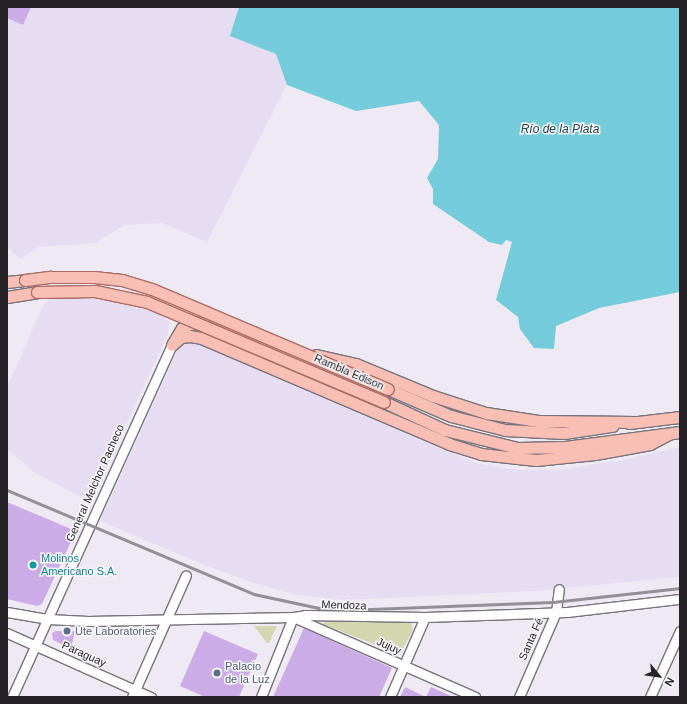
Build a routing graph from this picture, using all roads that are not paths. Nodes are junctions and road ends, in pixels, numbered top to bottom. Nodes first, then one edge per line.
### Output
1 (7, 282) edge
2 (7, 297) edge
3 (172, 345) junction
4 (680, 417) edge
5 (635, 422) junction
6 (674, 433) edge
7 (186, 575) dead end
8 (560, 589) dead end
9 (680, 599) edge
10 (7, 612) edge
11 (556, 612) junction
12 (293, 617) junction
13 (425, 617) junction
14 (48, 619) junction
15 (165, 620) junction
16 (680, 630) edge
17 (7, 633) edge
18 (36, 646) junction
19 (404, 666) junction
20 (133, 693) edge
21 (12, 697) edge
22 (151, 697) edge
23 (260, 697) edge
24 (390, 697) edge
25 (475, 697) edge
26 (519, 697) edge
27 (650, 697) edge

1 - 5 main road, Rambla Edison, bridge
2 - 6 main road, Rambla Edison, bridge
3 - 5 main road
3 - 6 main road
3 - 14 street, General Melchor Pacheco
4 - 5 main road, Rambla Edison
7 - 15 street
8 - 11 street, Santa Fé
9 - 11 street, Mendoza
10 - 14 street, Mendoza
11 - 13 street, Mendoza
11 - 26 street, Santa Fé
12 - 13 street, Mendoza
12 - 15 street, Mendoza
12 - 19 street, Jujuy
12 - 23 street
13 - 19 street
14 - 15 street, Mendoza
14 - 18 street, General Melchor Pacheco
15 - 20 street
16 - 27 street
17 - 18 street, Paraguay
18 - 20 street, Paraguay
18 - 21 street, General Melchor Pacheco
19 - 24 street
19 - 25 street, Jujuy
20 - 22 street, Paraguay

